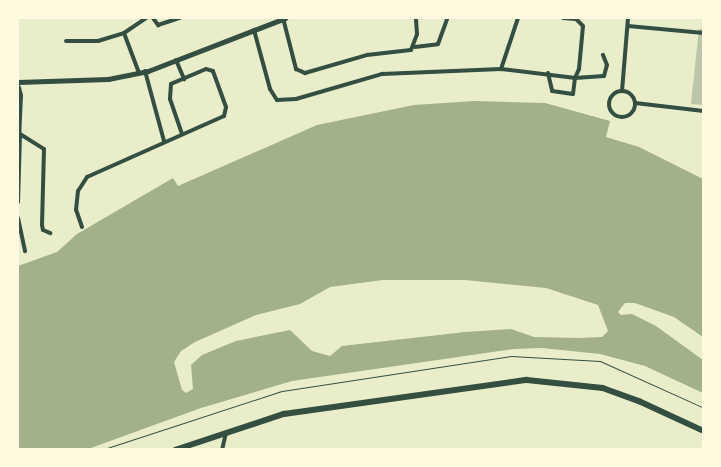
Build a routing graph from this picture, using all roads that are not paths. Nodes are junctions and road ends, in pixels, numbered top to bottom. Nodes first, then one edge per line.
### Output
1 (146, 18) edge
2 (153, 18) edge
3 (180, 18) edge
4 (284, 18) edge
5 (416, 18) edge
6 (518, 18) edge
7 (563, 18) edge
8 (628, 18) edge
9 (447, 19) dead end
10 (628, 26) junction
11 (254, 30) junction
12 (704, 32) edge
13 (124, 33) junction
14 (66, 41) dead end
15 (415, 47) junction
16 (603, 55) dead end
17 (176, 60) junction
18 (501, 70) junction
19 (142, 72) junction
20 (548, 73) junction
21 (575, 78) junction
22 (184, 79) junction
23 (18, 82) edge
24 (18, 87) edge
25 (622, 91) junction
26 (635, 103) junction
27 (704, 111) edge
28 (182, 133) junction
29 (19, 137) edge
30 (164, 141) junction
31 (18, 202) edge
32 (18, 218) edge
33 (82, 227) dead end
34 (50, 233) dead end
35 (25, 251) dead end
36 (704, 432) edge
37 (225, 433) junction
38 (175, 450) edge
39 (185, 450) edge
40 (222, 450) edge

1 - 13 street
2 - 3 street
4 - 11 main road
4 - 15 street
5 - 15 street
6 - 18 street
7 - 21 street
8 - 10 street
9 - 15 street
10 - 12 street
10 - 25 street
11 - 17 main road
11 - 18 street
13 - 14 street
13 - 19 street
16 - 21 street
17 - 19 main road
17 - 22 street
18 - 20 street
19 - 23 main road
19 - 30 street
20 - 21 street
20 - 21 street
22 - 28 street
22 - 28 street
24 - 29 main road
25 - 26 street
25 - 26 street
26 - 27 street
28 - 30 street
29 - 31 street
29 - 34 street
30 - 33 street
32 - 35 street
36 - 37 main road
37 - 38 main road
37 - 39 main road
37 - 40 street

